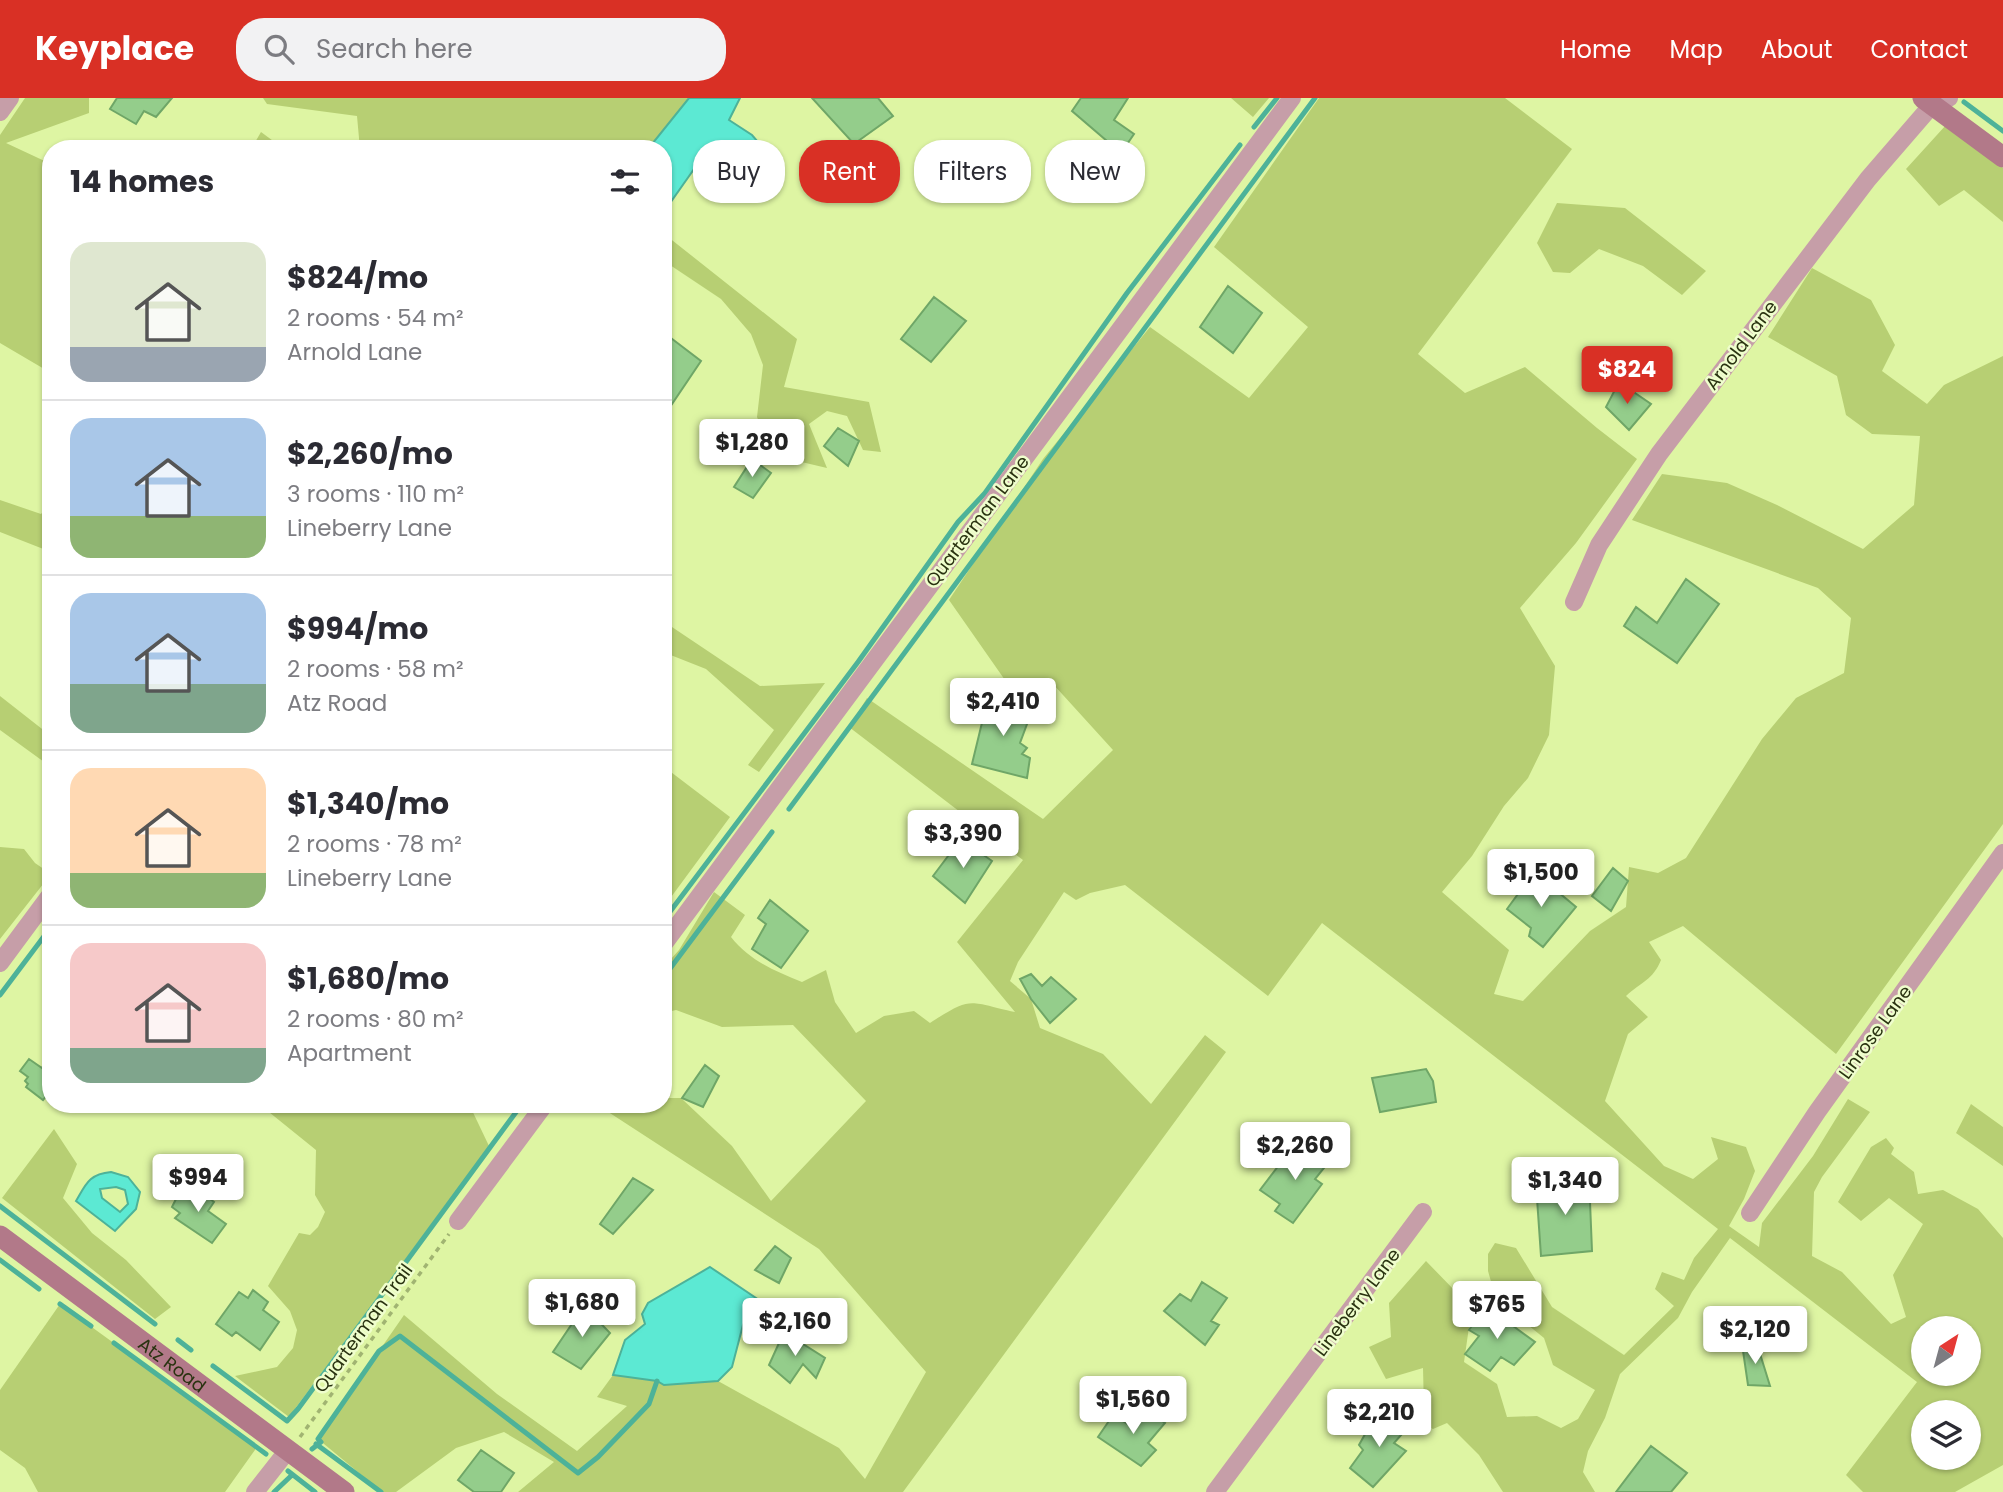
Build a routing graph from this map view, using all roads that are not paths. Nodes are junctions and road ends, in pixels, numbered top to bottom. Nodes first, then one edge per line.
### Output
1 (10, 98) edge
2 (1292, 98) edge
3 (1935, 100) edge
4 (0, 112) edge
5 (2003, 157) edge
6 (1574, 601) dead end
7 (2003, 853) edge
8 (42, 906) edge
9 (672, 932) edge
10 (0, 963) edge
11 (538, 1113) edge
12 (1423, 1212) dead end
13 (1750, 1213) dead end
14 (458, 1221) road end
15 (0, 1236) edge
16 (288, 1450) junction
17 (255, 1492) edge
18 (344, 1492) edge
19 (1215, 1492) edge

1 - 4 street
2 - 9 street, Quarterman Lane
3 - 5 street
3 - 6 street, Arnold Lane
7 - 13 street, Linrose Lane
8 - 10 street
11 - 14 street
12 - 19 street, Lineberry Lane
15 - 16 street, Atz Road
16 - 17 street
16 - 18 street, Atz Road

